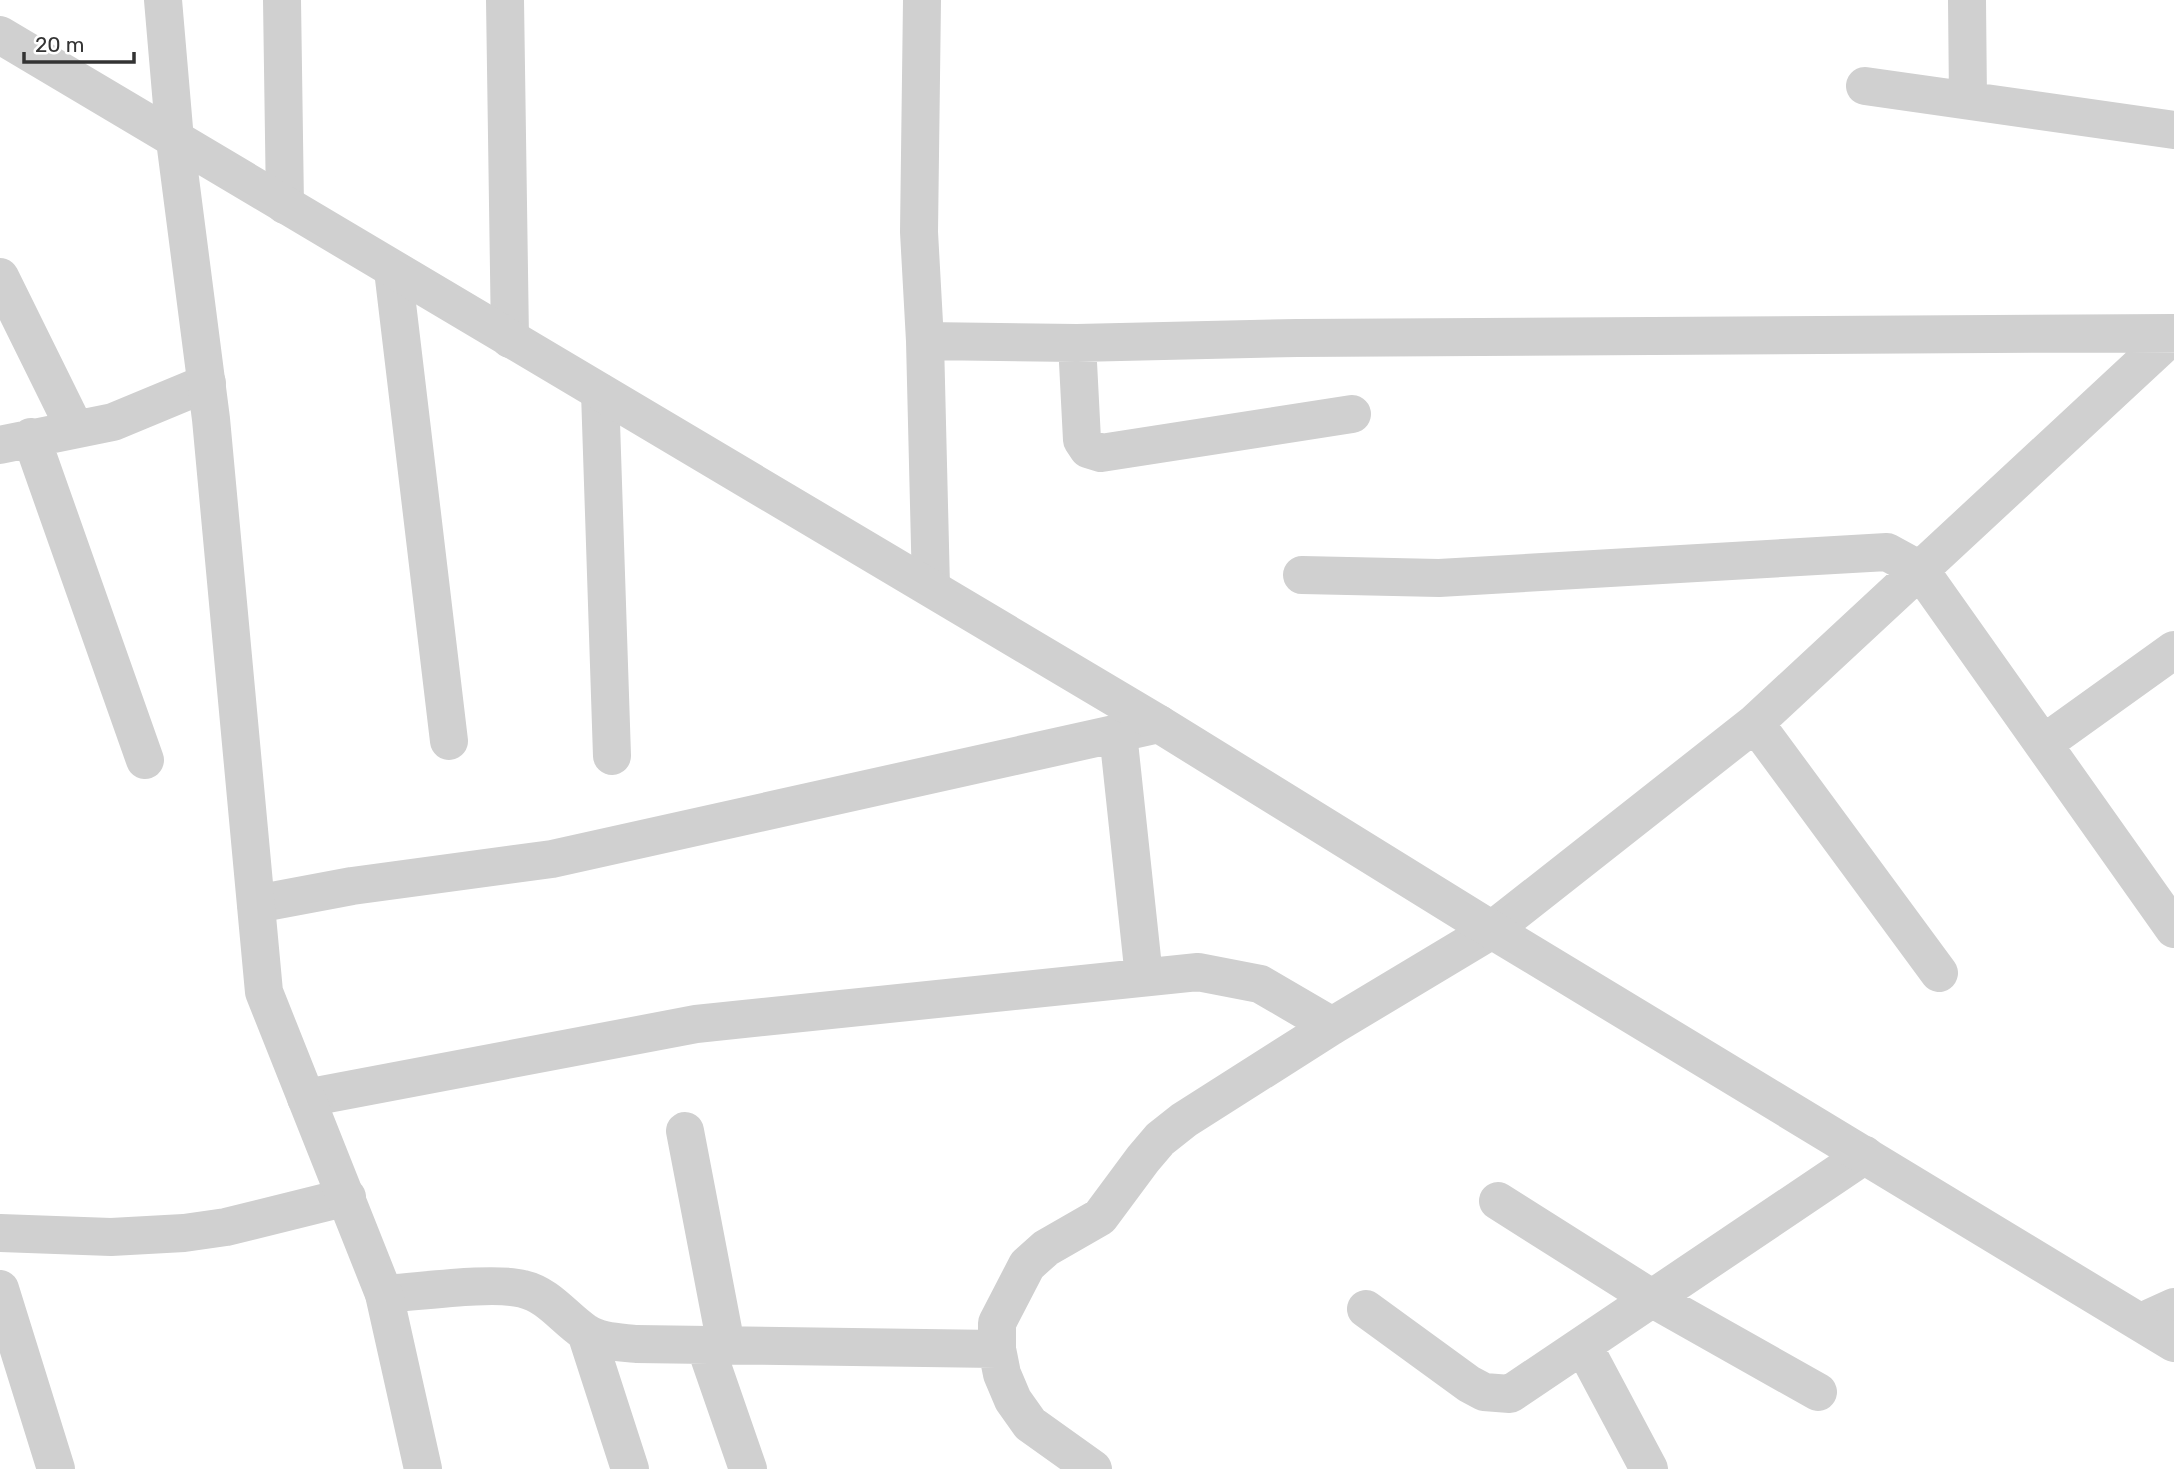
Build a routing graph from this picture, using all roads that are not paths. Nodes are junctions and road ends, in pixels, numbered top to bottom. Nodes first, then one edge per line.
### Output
1 (163, 0) edge
2 (282, 0) edge
3 (505, 0) edge
4 (922, 0) edge
5 (1967, 0) edge
6 (0, 36) edge
7 (1865, 86) dead end
8 (1968, 100) junction
9 (2174, 130) edge
10 (175, 140) junction
11 (285, 205) junction
12 (393, 270) junction
13 (0, 277) edge
14 (2174, 334) edge
15 (510, 339) junction
16 (925, 341) junction
17 (1077, 343) junction
18 (207, 383) junction
19 (600, 392) junction
20 (1352, 414) dead end
21 (75, 429) junction
22 (16, 441) edge
23 (1920, 570) junction
24 (1302, 575) dead end
25 (931, 587) junction
26 (2174, 649) edge
27 (1755, 723) junction
28 (1159, 724) junction
29 (1118, 733) junction
30 (449, 741) dead end
31 (2043, 744) junction
32 (612, 756) dead end
33 (145, 760) dead end
34 (256, 904) junction
35 (2174, 929) edge
36 (1492, 930) junction
37 (1939, 972) dead end
38 (1144, 978) junction
39 (1332, 1026) junction
40 (306, 1098) junction
41 (685, 1131) dead end
42 (1865, 1156) junction
43 (346, 1197) junction
44 (1498, 1201) dead end
45 (0, 1233) edge
46 (0, 1289) edge
47 (384, 1294) junction
48 (1653, 1299) junction
49 (1366, 1310) dead end
50 (2157, 1315) edge
51 (586, 1332) junction
52 (2174, 1343) edge
53 (715, 1345) junction
54 (1583, 1345) junction
55 (997, 1349) junction
56 (1818, 1392) dead end
57 (56, 1469) edge
58 (423, 1469) edge
59 (630, 1469) edge
60 (748, 1469) edge
61 (1093, 1469) edge
62 (1649, 1469) edge

1 - 10 street
2 - 11 street
3 - 15 street
4 - 16 street
5 - 8 street
6 - 10 street
7 - 8 street
8 - 9 street
10 - 11 street
10 - 18 street
11 - 12 street
12 - 15 street
12 - 30 street
13 - 21 street
14 - 17 street
14 - 23 street
15 - 19 street
16 - 17 street
16 - 25 street
17 - 20 street
18 - 21 street
18 - 34 street
19 - 25 street
19 - 32 street
21 - 22 street
22 - 33 street
23 - 24 street
23 - 27 street
23 - 31 street
25 - 28 street
26 - 31 street
27 - 36 street
27 - 37 street
28 - 29 street
28 - 36 street
29 - 34 street
29 - 38 street
31 - 35 street
34 - 40 street
36 - 39 street
36 - 42 street
38 - 39 street
38 - 40 street
39 - 55 street
40 - 43 street
41 - 53 street
42 - 48 street
42 - 50 street
43 - 45 street
43 - 47 street
44 - 48 street
46 - 57 street
47 - 51 street
47 - 58 street
48 - 54 street
48 - 56 street
49 - 54 street
50 - 52 street
51 - 53 street
51 - 59 street
53 - 55 street
53 - 60 street
54 - 62 street
55 - 61 street

